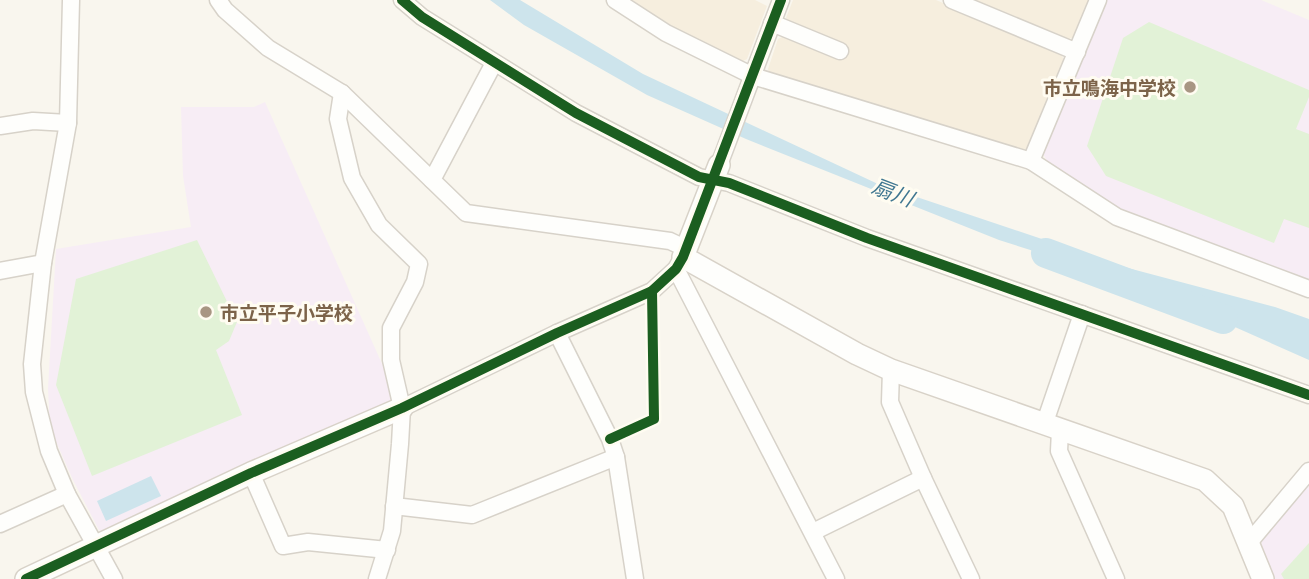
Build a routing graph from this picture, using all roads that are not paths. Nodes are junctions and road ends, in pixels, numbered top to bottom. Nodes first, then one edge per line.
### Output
1 (71, 0) edge
2 (402, 0) edge
3 (614, 0) edge
4 (781, 0) edge
5 (952, 0) edge
6 (1098, 0) edge
7 (226, 4) edge
8 (772, 23) junction
9 (840, 51) dead end
10 (1077, 52) junction
11 (494, 63) junction
12 (753, 76) junction
13 (342, 93) junction
14 (68, 122) junction
15 (0, 126) edge
16 (1031, 161) junction
17 (716, 172) junction
18 (432, 180) junction
19 (682, 259) junction
20 (43, 263) junction
21 (0, 271) edge
22 (1309, 289) edge
23 (1082, 314) junction
24 (557, 333) junction
25 (891, 370) junction
26 (1309, 395) edge
27 (402, 408) junction
28 (1052, 428) junction
29 (616, 457) junction
30 (1309, 471) edge
31 (251, 473) junction
32 (923, 478) junction
33 (67, 494) junction
34 (394, 506) junction
35 (0, 524) edge
36 (813, 532) junction
37 (96, 545) junction
38 (1247, 545) junction
39 (387, 550) junction
40 (383, 577) edge
41 (26, 579) edge
42 (114, 579) edge
43 (635, 579) edge
44 (836, 579) edge
45 (971, 579) edge
46 (1116, 579) edge
47 (1263, 579) edge

1 - 14 street
2 - 11 street
3 - 12 street
4 - 8 street
5 - 10 street
6 - 10 street
7 - 13 street
8 - 9 street
8 - 12 street
10 - 16 street
11 - 17 street
11 - 18 street
12 - 16 street
12 - 17 street
13 - 18 street
13 - 27 street
14 - 15 street
14 - 20 street
16 - 22 street
17 - 19 street
17 - 23 street
18 - 19 street
19 - 24 street
19 - 25 street
19 - 36 street
20 - 21 street
20 - 33 street
23 - 26 street
23 - 28 street
24 - 27 street
24 - 29 street
25 - 28 street
25 - 32 street
27 - 31 street
27 - 34 street
28 - 38 street
28 - 46 street
29 - 34 street
29 - 43 street
30 - 38 street
31 - 37 street
31 - 39 street
32 - 36 street
32 - 45 street
33 - 35 street
33 - 37 street
34 - 39 street
36 - 44 street
37 - 41 street
37 - 42 street
38 - 47 street
39 - 40 street

